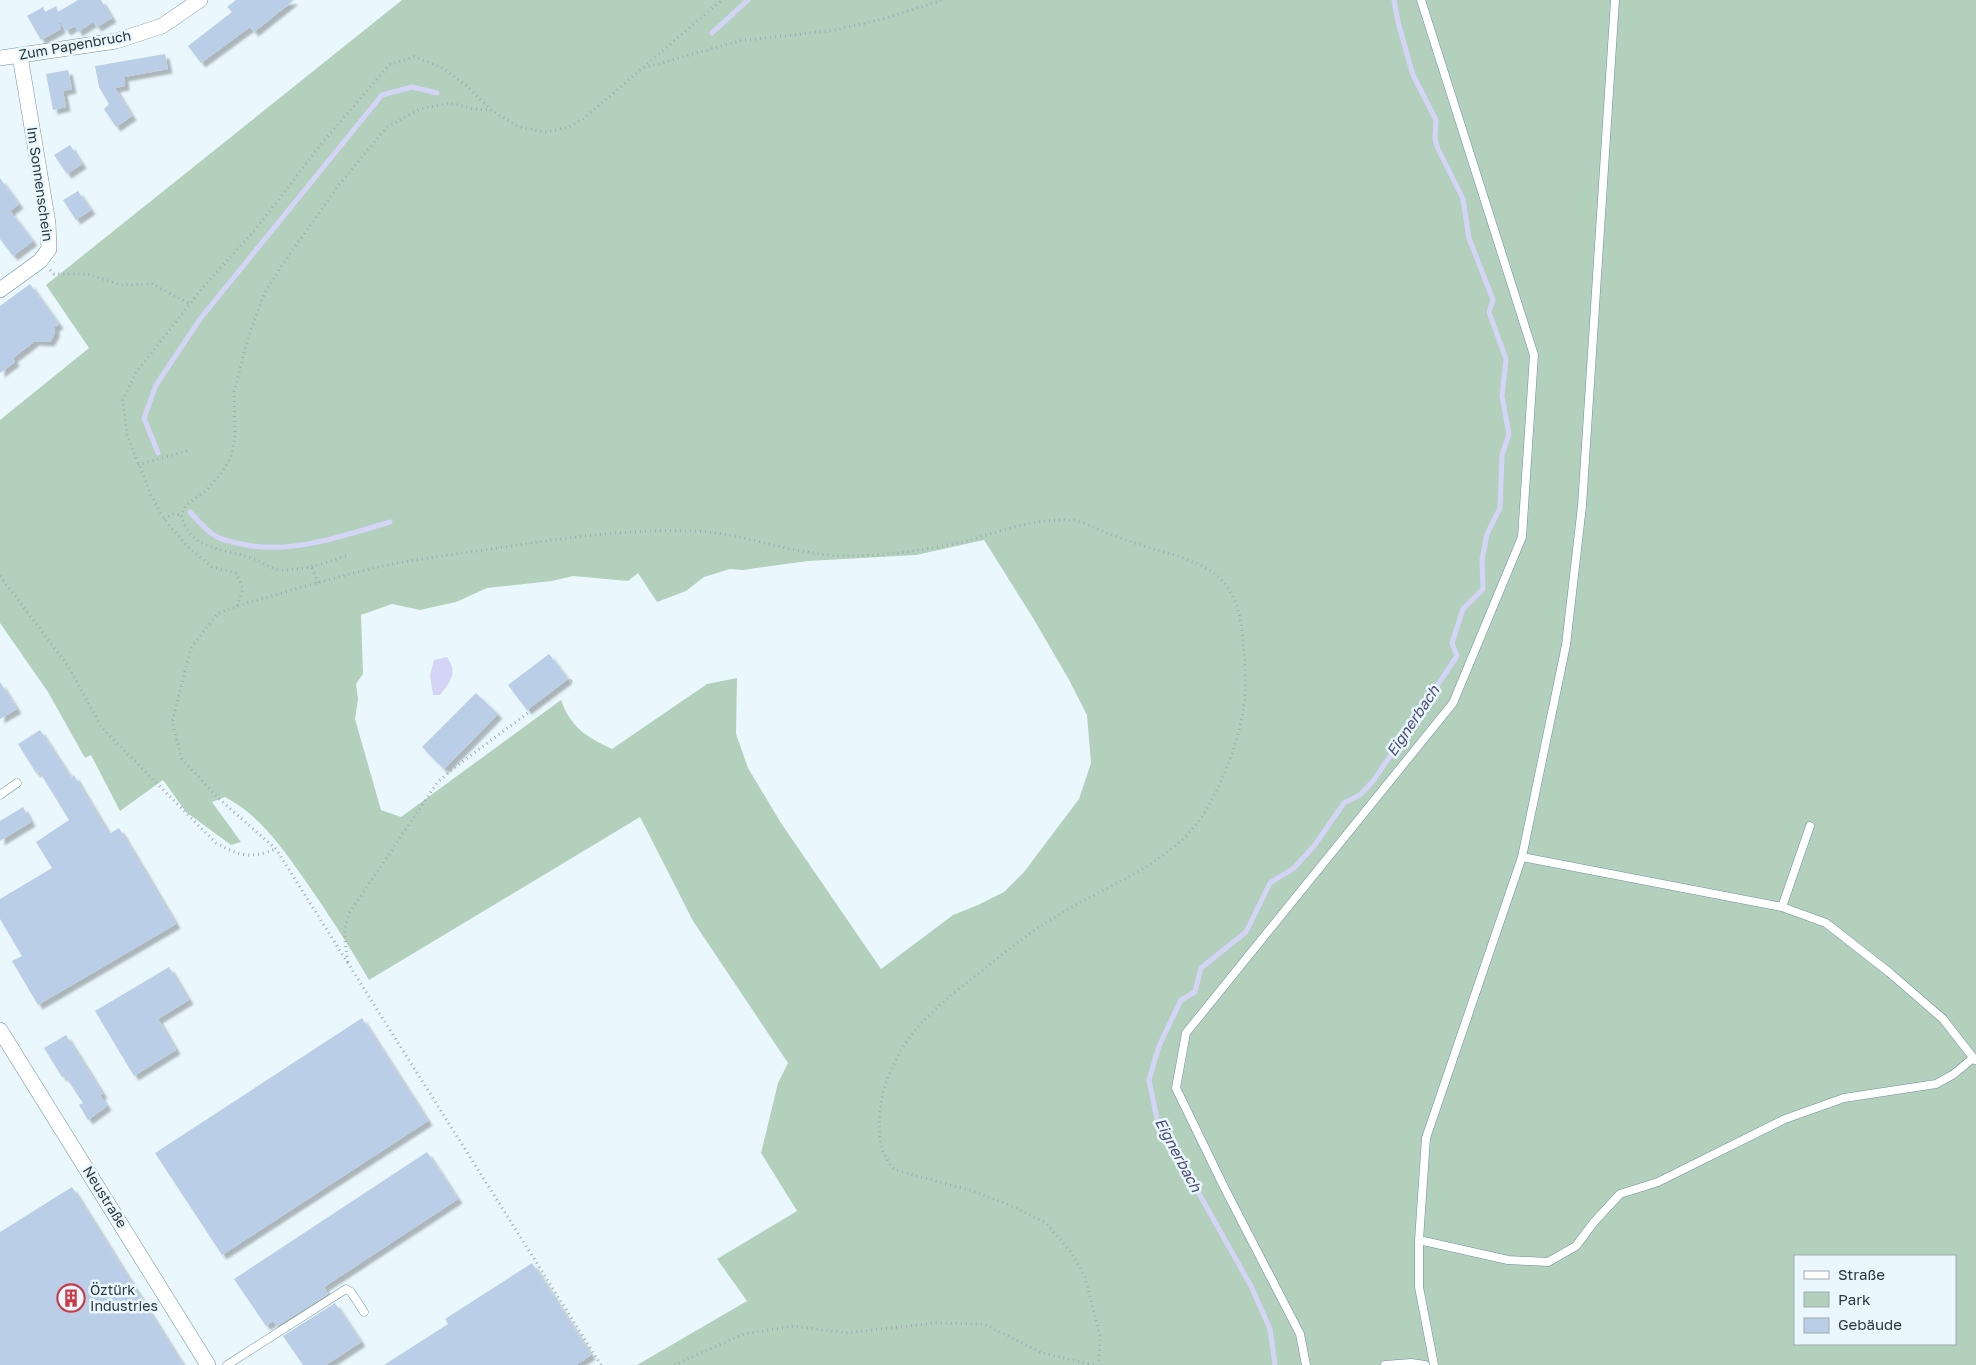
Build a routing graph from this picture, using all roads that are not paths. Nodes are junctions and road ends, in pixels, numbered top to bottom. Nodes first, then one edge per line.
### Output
1 (200, 0) edge
2 (1421, 0) edge
3 (1615, 0) edge
4 (20, 56) junction
5 (0, 58) edge
6 (0, 290) edge
7 (17, 784) dead end
8 (0, 795) edge
9 (1810, 826) dead end
10 (1522, 857) junction
11 (1782, 907) junction
12 (0, 1030) edge
13 (1974, 1060) edge
14 (1419, 1240) junction
15 (364, 1312) dead end
16 (208, 1365) edge
17 (227, 1365) edge
18 (1306, 1365) edge
19 (1385, 1365) edge
20 (1425, 1365) edge
21 (1434, 1365) edge

1 - 4 street, Zum Papenbruch
2 - 18 lane
3 - 10 lane
4 - 5 street, Zum Papenbruch
4 - 6 street, Im Sonnenschein
7 - 8 lane
9 - 11 lane
10 - 11 lane
10 - 14 lane
11 - 13 lane
12 - 16 street, Neustraße
13 - 14 lane
14 - 21 lane
15 - 17 lane
19 - 20 lane

